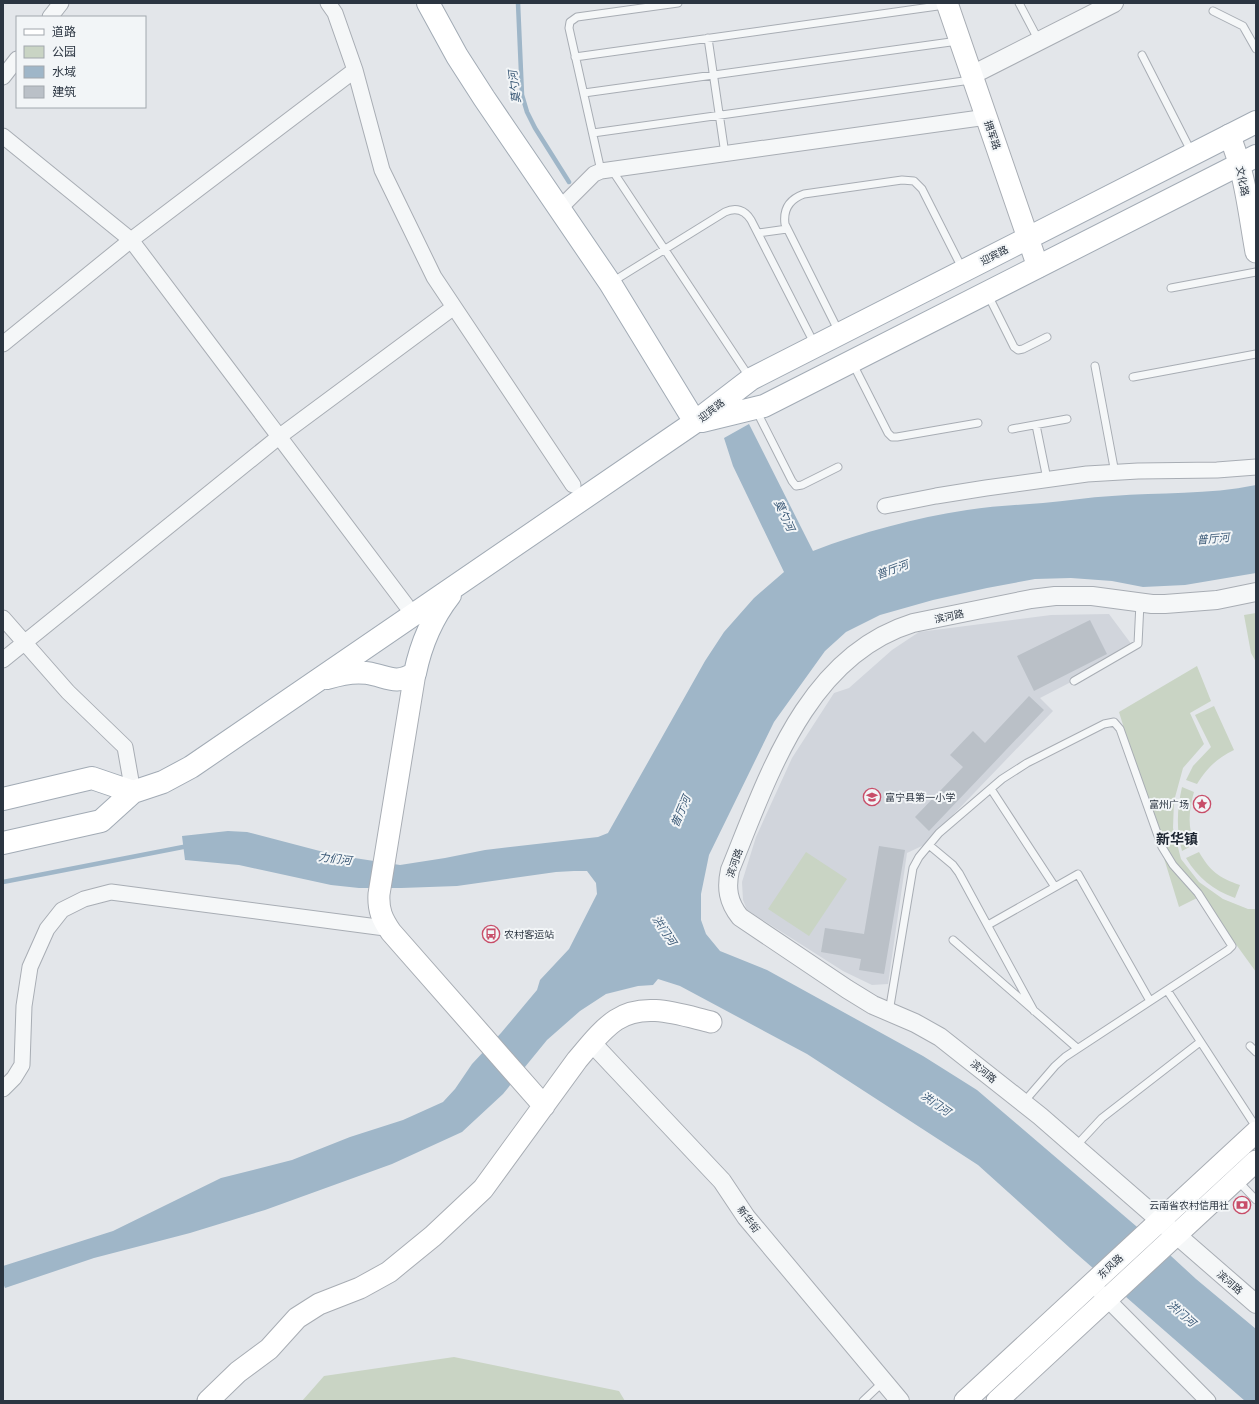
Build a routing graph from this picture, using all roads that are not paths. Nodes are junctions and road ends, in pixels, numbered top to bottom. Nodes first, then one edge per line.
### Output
1 (61, 3) edge
2 (328, 3) edge
3 (428, 3) edge
4 (678, 3) edge
5 (1019, 3) edge
6 (1114, 3) edge
7 (948, 4) edge
8 (1213, 11) dead end
9 (51, 16) edge
10 (708, 38) junction
11 (960, 41) junction
12 (1039, 41) junction
13 (1256, 49) edge
14 (1142, 55) dead end
15 (575, 57) junction
16 (16, 60) edge
17 (355, 70) junction
18 (714, 75) junction
19 (3, 77) edge
20 (973, 77) junction
21 (584, 93) junction
22 (720, 115) junction
23 (986, 117) junction
24 (1256, 122) edge
25 (592, 133) junction
26 (1229, 135) junction
27 (3, 136) edge
28 (725, 154) junction
29 (1192, 154) junction
30 (1248, 160) edge
31 (606, 170) junction
32 (560, 208) junction
33 (787, 229) junction
34 (758, 233) junction
35 (1028, 238) junction
36 (131, 240) junction
37 (665, 250) junction
38 (1256, 252) edge
39 (1038, 267) junction
40 (964, 271) junction
41 (1256, 272) edge
42 (610, 283) junction
43 (1171, 288) dead end
44 (987, 293) junction
45 (454, 307) junction
46 (840, 334) junction
47 (1046, 337) dead end
48 (3, 344) edge
49 (816, 346) junction
50 (1256, 354) edge
51 (852, 362) junction
52 (1095, 366) dead end
53 (1133, 377) dead end
54 (751, 379) junction
55 (755, 408) junction
56 (1067, 419) dead end
57 (695, 422) junction
58 (978, 423) dead end
59 (1036, 425) junction
60 (1012, 429) dead end
61 (280, 436) junction
62 (838, 467) dead end
63 (1256, 467) edge
64 (1115, 473) junction
65 (1047, 480) junction
66 (573, 485) dead end
67 (885, 506) dead end
68 (460, 583) junction
69 (1256, 592) edge
70 (1140, 602) junction
71 (406, 605) dead end
72 (3, 618) edge
73 (399, 625) junction
74 (26, 643) junction
75 (422, 644) junction
76 (368, 645) junction
77 (3, 660) edge
78 (415, 673) junction
79 (385, 678) junction
80 (1074, 681) dead end
81 (310, 686) junction
82 (409, 705) junction
83 (991, 789) junction
84 (133, 792) junction
85 (3, 799) edge
86 (3, 843) edge
87 (929, 845) junction
88 (1055, 887) junction
89 (988, 925) junction
90 (385, 928) dead end
91 (953, 940) dead end
92 (1167, 990) junction
93 (1150, 1001) junction
94 (889, 1012) junction
95 (1034, 1012) junction
96 (711, 1022) dead end
97 (1200, 1042) junction
98 (592, 1043) junction
99 (1250, 1046) dead end
100 (1077, 1048) junction
101 (1256, 1052) edge
102 (3, 1089) edge
103 (1023, 1103) junction
104 (544, 1106) junction
105 (1256, 1127) edge
106 (1256, 1132) edge
107 (1075, 1147) junction
108 (1256, 1162) edge
109 (1237, 1179) junction
110 (1256, 1200) edge
111 (1160, 1221) junction
112 (1176, 1235) junction
113 (1091, 1284) junction
114 (1106, 1299) junction
115 (1256, 1304) edge
116 (884, 1382) junction
117 (208, 1401) edge
118 (863, 1401) edge
119 (900, 1401) edge
120 (965, 1401) edge
121 (997, 1401) edge
122 (1208, 1401) edge

1 - 9 street
2 - 17 street
3 - 32 main road
4 - 15 lane
5 - 12 lane
6 - 12 street
7 - 10 lane
7 - 11 main road, 拥军路
8 - 13 lane
10 - 15 lane
10 - 18 lane
11 - 18 lane
11 - 20 main road, 拥军路
12 - 20 street
14 - 29 lane
15 - 21 lane
16 - 19 street
17 - 36 street
17 - 45 street
18 - 21 lane
18 - 22 lane
20 - 22 lane
20 - 23 main road, 拥军路
21 - 25 lane
22 - 25 lane
22 - 28 lane
23 - 28 street
23 - 35 main road, 拥军路
24 - 26 main road, 迎宾路
25 - 31 lane
26 - 29 main road, 迎宾路
26 - 30 main road, 文化路
27 - 36 street
28 - 31 street
29 - 35 main road, 迎宾路
30 - 38 main road, 文化路
30 - 39 main road, 迎宾路
31 - 32 street
31 - 37 lane
32 - 42 main road
33 - 34 lane
33 - 40 lane
33 - 46 lane
34 - 37 lane
34 - 49 lane
35 - 39 main road, 拥军路
35 - 40 main road, 迎宾路
36 - 48 street
36 - 61 street
37 - 42 lane
37 - 54 lane
39 - 44 main road, 迎宾路
40 - 46 main road, 迎宾路
41 - 43 lane
42 - 57 main road
44 - 47 lane
44 - 51 main road, 迎宾路
45 - 61 street
45 - 66 street
46 - 49 main road, 迎宾路
49 - 54 main road, 迎宾路
50 - 53 lane
51 - 55 main road, 迎宾路
51 - 58 lane
52 - 64 lane
54 - 57 main road, 迎宾路
55 - 57 main road, 迎宾路
55 - 62 lane
56 - 59 lane
57 - 68 main road
59 - 60 lane
59 - 65 lane
61 - 71 street
61 - 74 street
63 - 64 street
64 - 65 street
65 - 67 street
68 - 73 main road
68 - 75 main road
69 - 70 street, 滨河路
70 - 80 lane
70 - 94 street, 滨河路
72 - 74 street
73 - 75 main road
73 - 76 main road
74 - 77 street
74 - 84 street
75 - 78 main road
76 - 79 main road
76 - 81 main road
78 - 79 main road
78 - 82 main road
79 - 81 main road
79 - 82 main road
81 - 84 main road
82 - 104 main road
83 - 87 lane
83 - 88 lane
83 - 92 lane
84 - 85 main road
84 - 86 main road
87 - 89 lane
87 - 94 lane
88 - 89 lane
88 - 93 lane
89 - 95 lane
90 - 102 street
91 - 95 lane
92 - 93 lane
92 - 97 lane
93 - 100 lane
94 - 103 street, 滨河路
95 - 100 lane
96 - 98 main road
97 - 105 lane
97 - 107 lane
98 - 104 main road
98 - 116 street, 新华街
99 - 101 lane
100 - 103 lane
103 - 107 street, 滨河路
104 - 117 main road
106 - 111 main road, 东风路
107 - 111 street, 滨河路
108 - 109 main road
109 - 110 lane
109 - 112 main road
111 - 112 street, 滨河路
111 - 113 main road, 东风路
112 - 114 main road
112 - 115 street, 滨河路
113 - 114 street
113 - 120 main road, 东风路
114 - 121 main road
114 - 122 street
116 - 118 lane
116 - 119 street, 新华街

